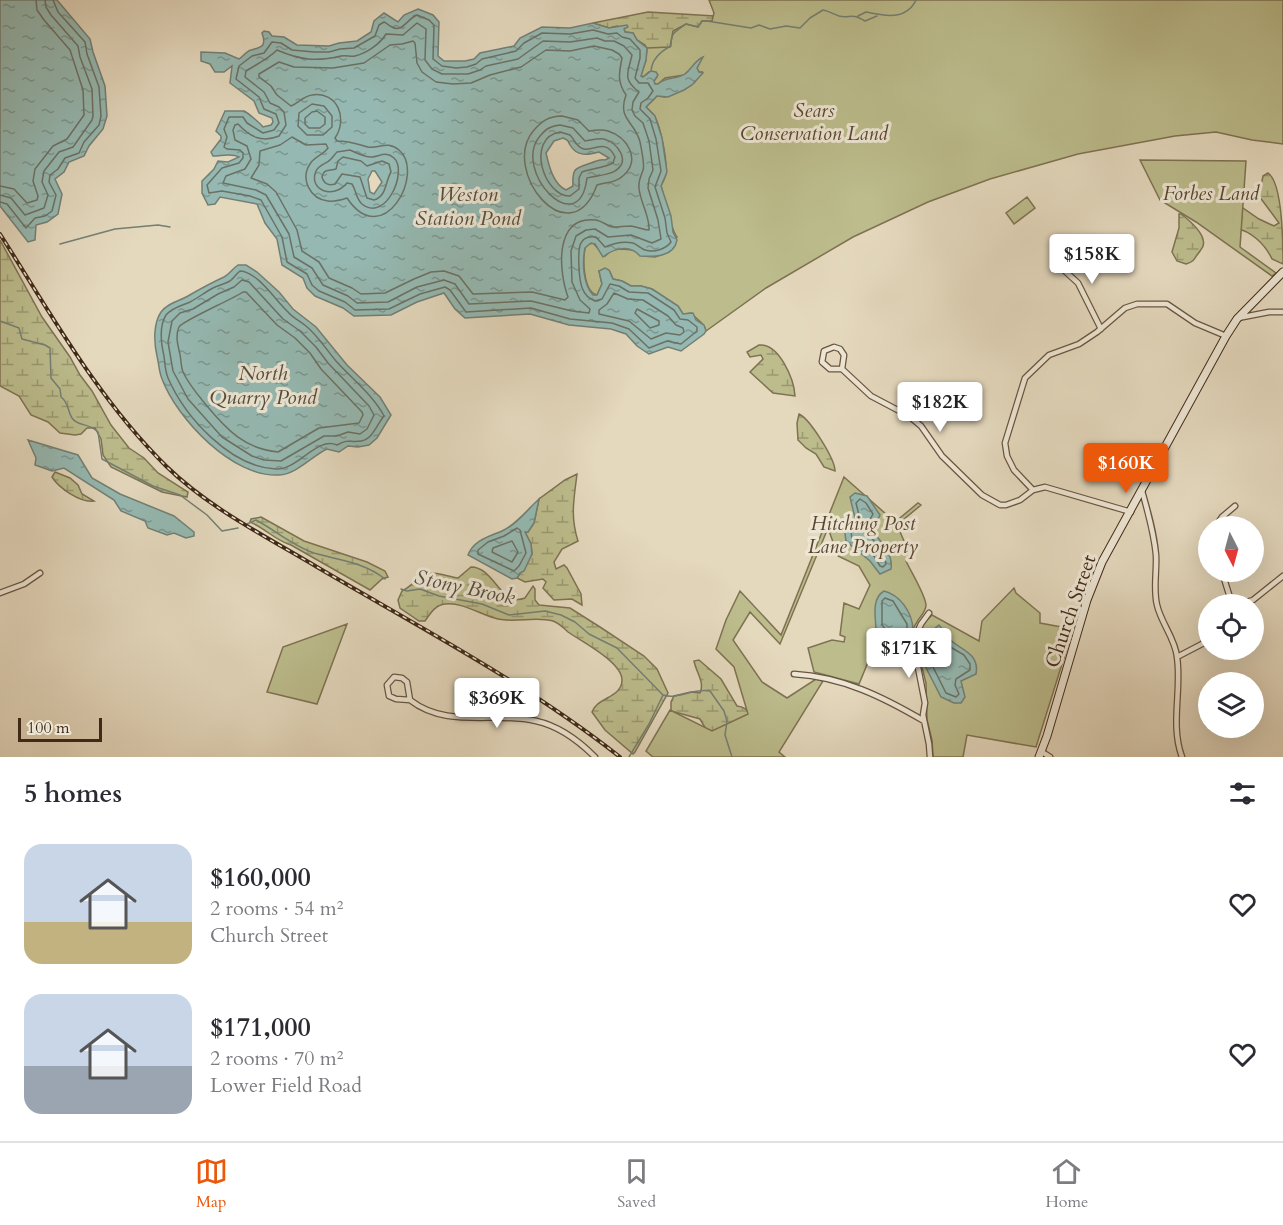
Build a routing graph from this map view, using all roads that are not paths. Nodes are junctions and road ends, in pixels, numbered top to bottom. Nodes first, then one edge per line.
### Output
1 (1055, 262) dead end
2 (1283, 272) edge
3 (1283, 312) edge
4 (1237, 319) junction
5 (1101, 329) junction
6 (1226, 336) junction
7 (842, 369) junction
8 (1033, 490) junction
9 (1142, 491) junction
10 (1235, 506) dead end
11 (1131, 512) junction
12 (1223, 516) edge
13 (40, 573) dead end
14 (1283, 576) edge
15 (0, 593) edge
16 (1260, 594) edge
17 (929, 613) dead end
18 (1198, 646) edge
19 (1177, 657) junction
20 (794, 674) dead end
21 (410, 700) junction
22 (924, 721) junction
23 (1040, 754) edge
24 (595, 757) edge
25 (930, 757) edge
26 (1050, 757) edge
27 (1182, 757) edge

1 - 5 street
2 - 4 street, Church Street
3 - 4 street
4 - 6 street, Church Street
5 - 6 street
5 - 8 street
6 - 9 street, Church Street
7 - 7 street
7 - 8 street
8 - 11 street
9 - 11 street, Church Street
9 - 19 street
10 - 12 street
11 - 23 street, Church Street
13 - 15 street
14 - 16 street
17 - 22 street
18 - 19 street
19 - 27 street
20 - 22 street
21 - 21 street
21 - 24 street
22 - 25 street
23 - 26 street

